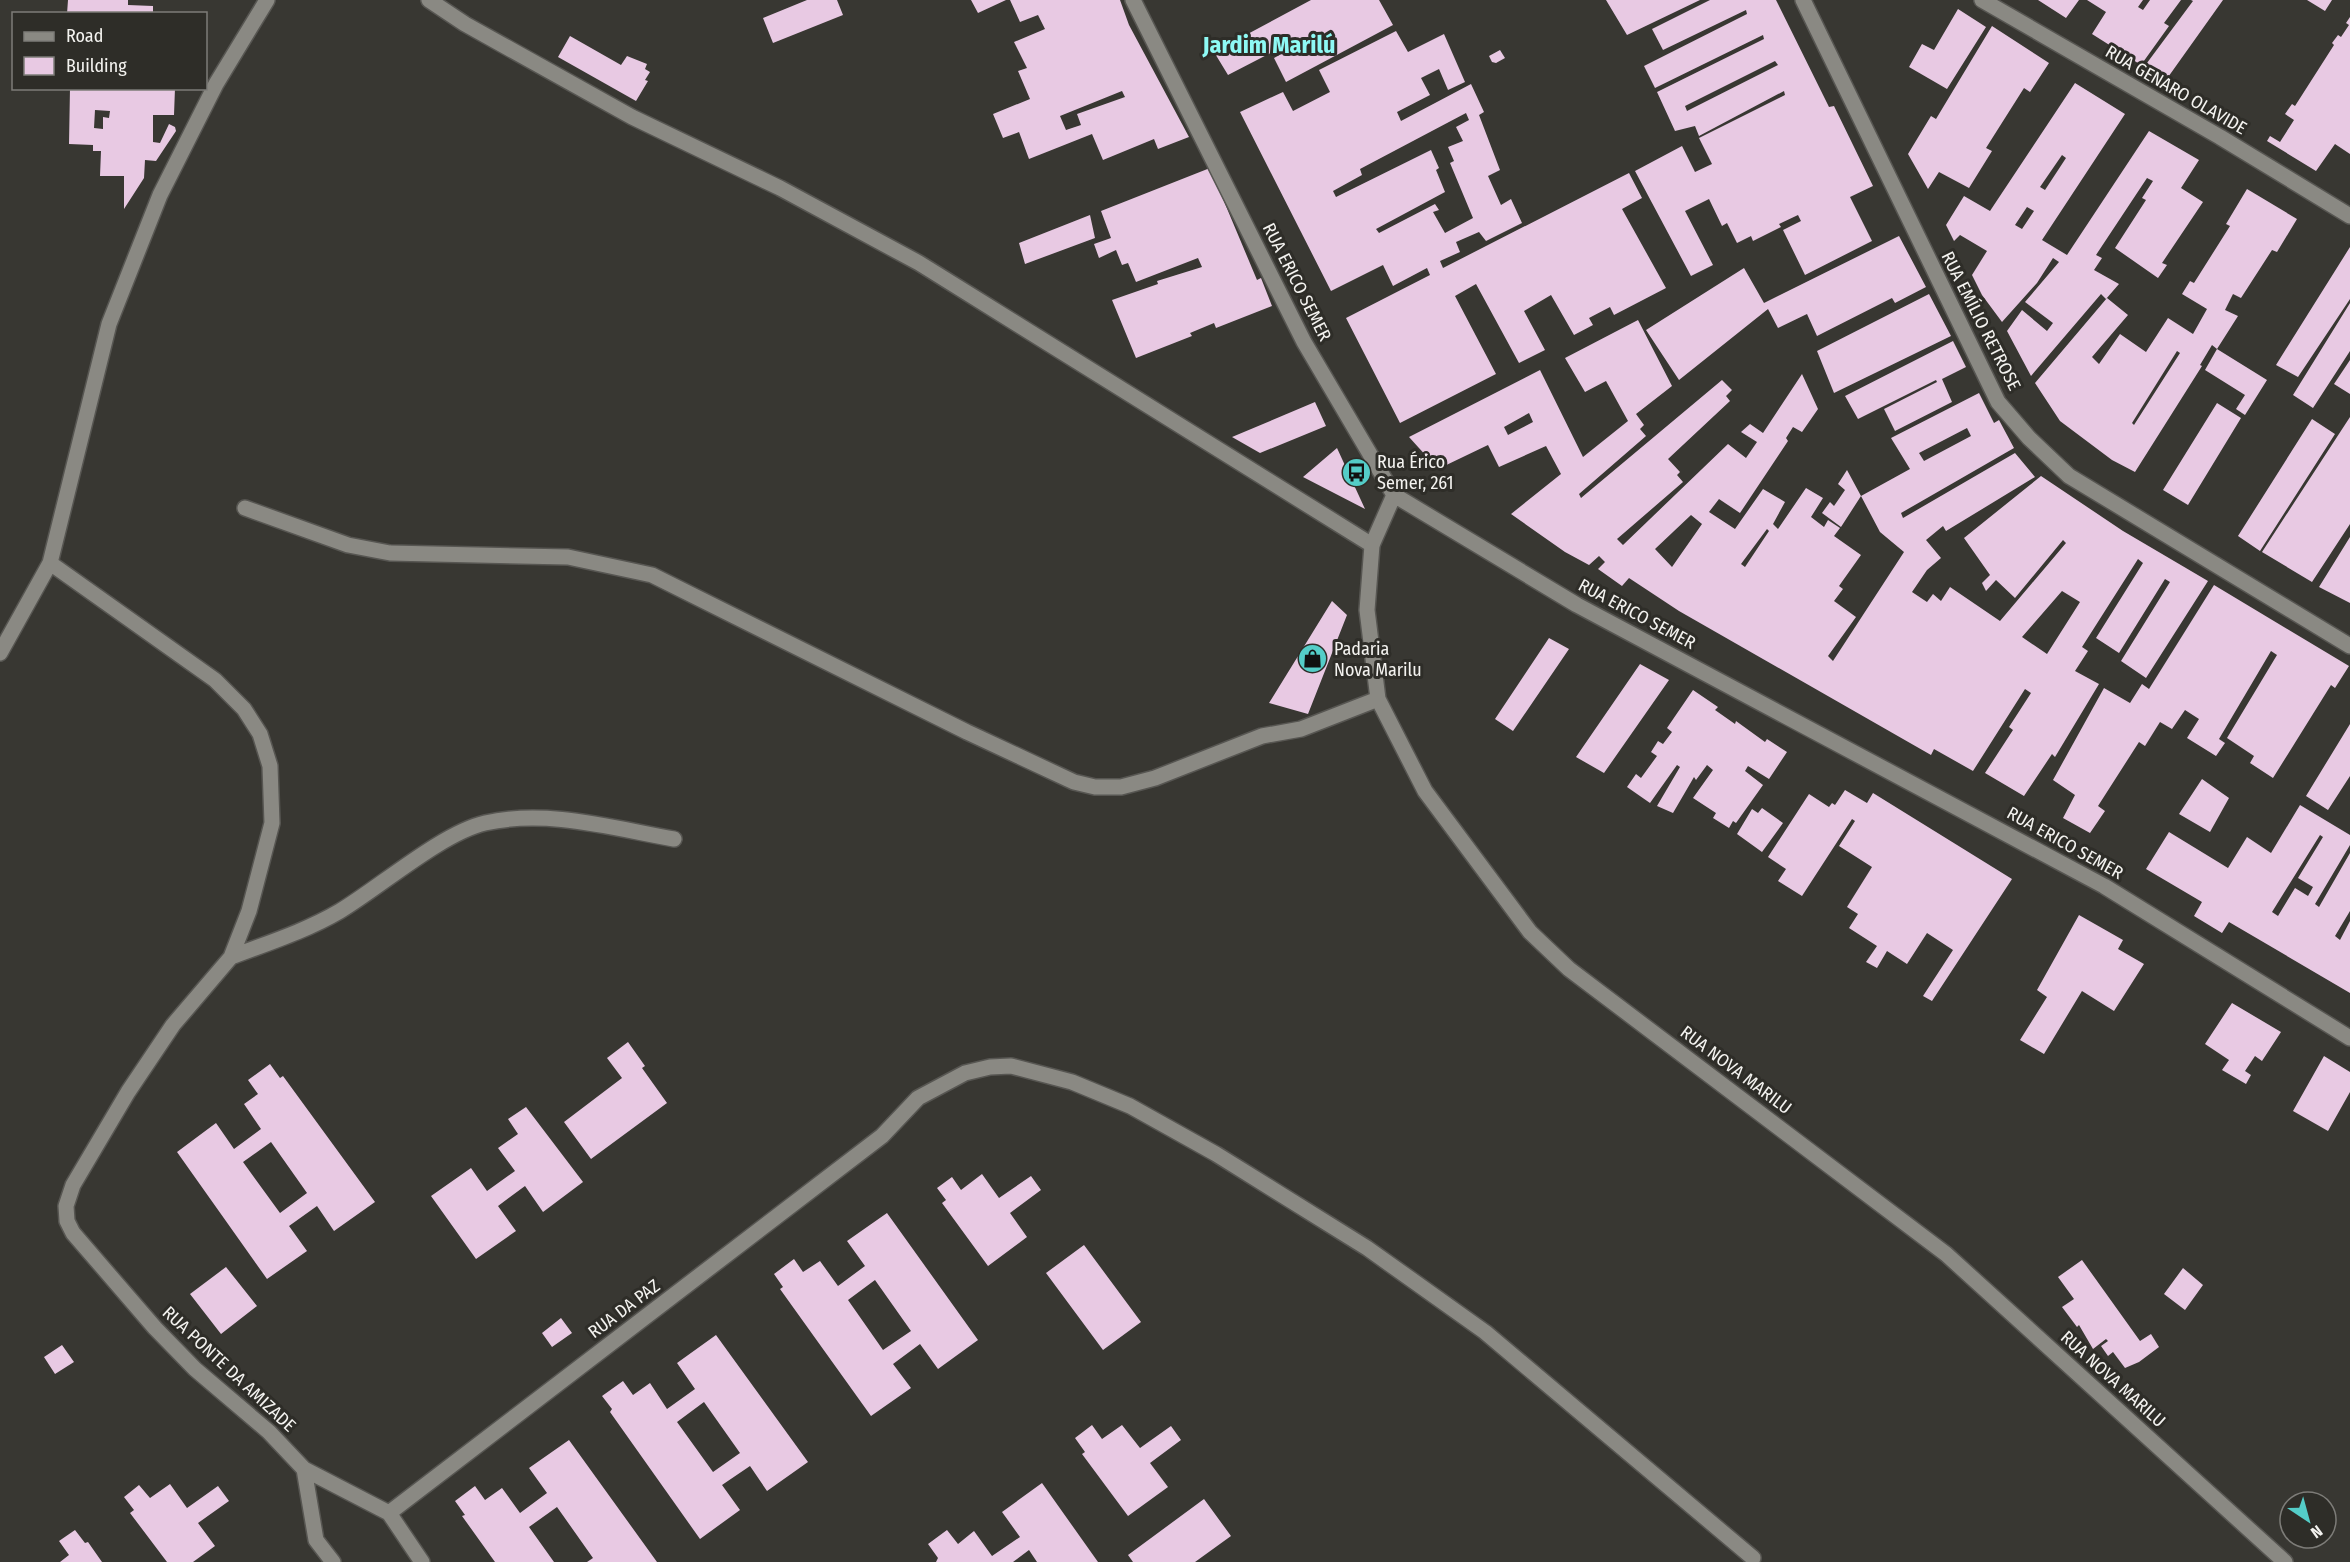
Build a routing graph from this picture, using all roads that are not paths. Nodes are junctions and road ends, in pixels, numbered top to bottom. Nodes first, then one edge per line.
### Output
1 (267, 0) edge
2 (429, 0) edge
3 (1133, 0) edge
4 (1803, 0) edge
5 (1982, 0) edge
6 (2350, 216) edge
7 (1395, 495) junction
8 (245, 508) dead end
9 (1372, 545) junction
10 (50, 563) junction
11 (2350, 646) edge
12 (0, 652) edge
13 (1378, 699) junction
14 (674, 839) dead end
15 (231, 957) junction
16 (2350, 1038) edge
17 (304, 1469) junction
18 (389, 1513) junction
19 (1753, 1558) dead end
20 (333, 1562) edge
21 (422, 1562) edge
22 (2285, 1562) edge

1 - 10 street
2 - 9 street
3 - 7 street, RUA ERICO SEMER
4 - 11 street, RUA EMÍLIO RETROSE
5 - 6 street, RUA GENARO OLAVIDE
7 - 9 street, RUA NOVA MARILU
7 - 16 street, RUA ERICO SEMER
8 - 13 street
9 - 13 street, RUA NOVA MARILU
10 - 12 street
10 - 15 street
13 - 22 street, RUA NOVA MARILU
14 - 15 street
15 - 17 street, RUA PONTE DA AMIZADE
17 - 18 street, RUA PONTE DA AMIZADE
17 - 20 street
18 - 19 street, RUA DA PAZ
18 - 21 street, RUA PONTE DA AMIZADE

